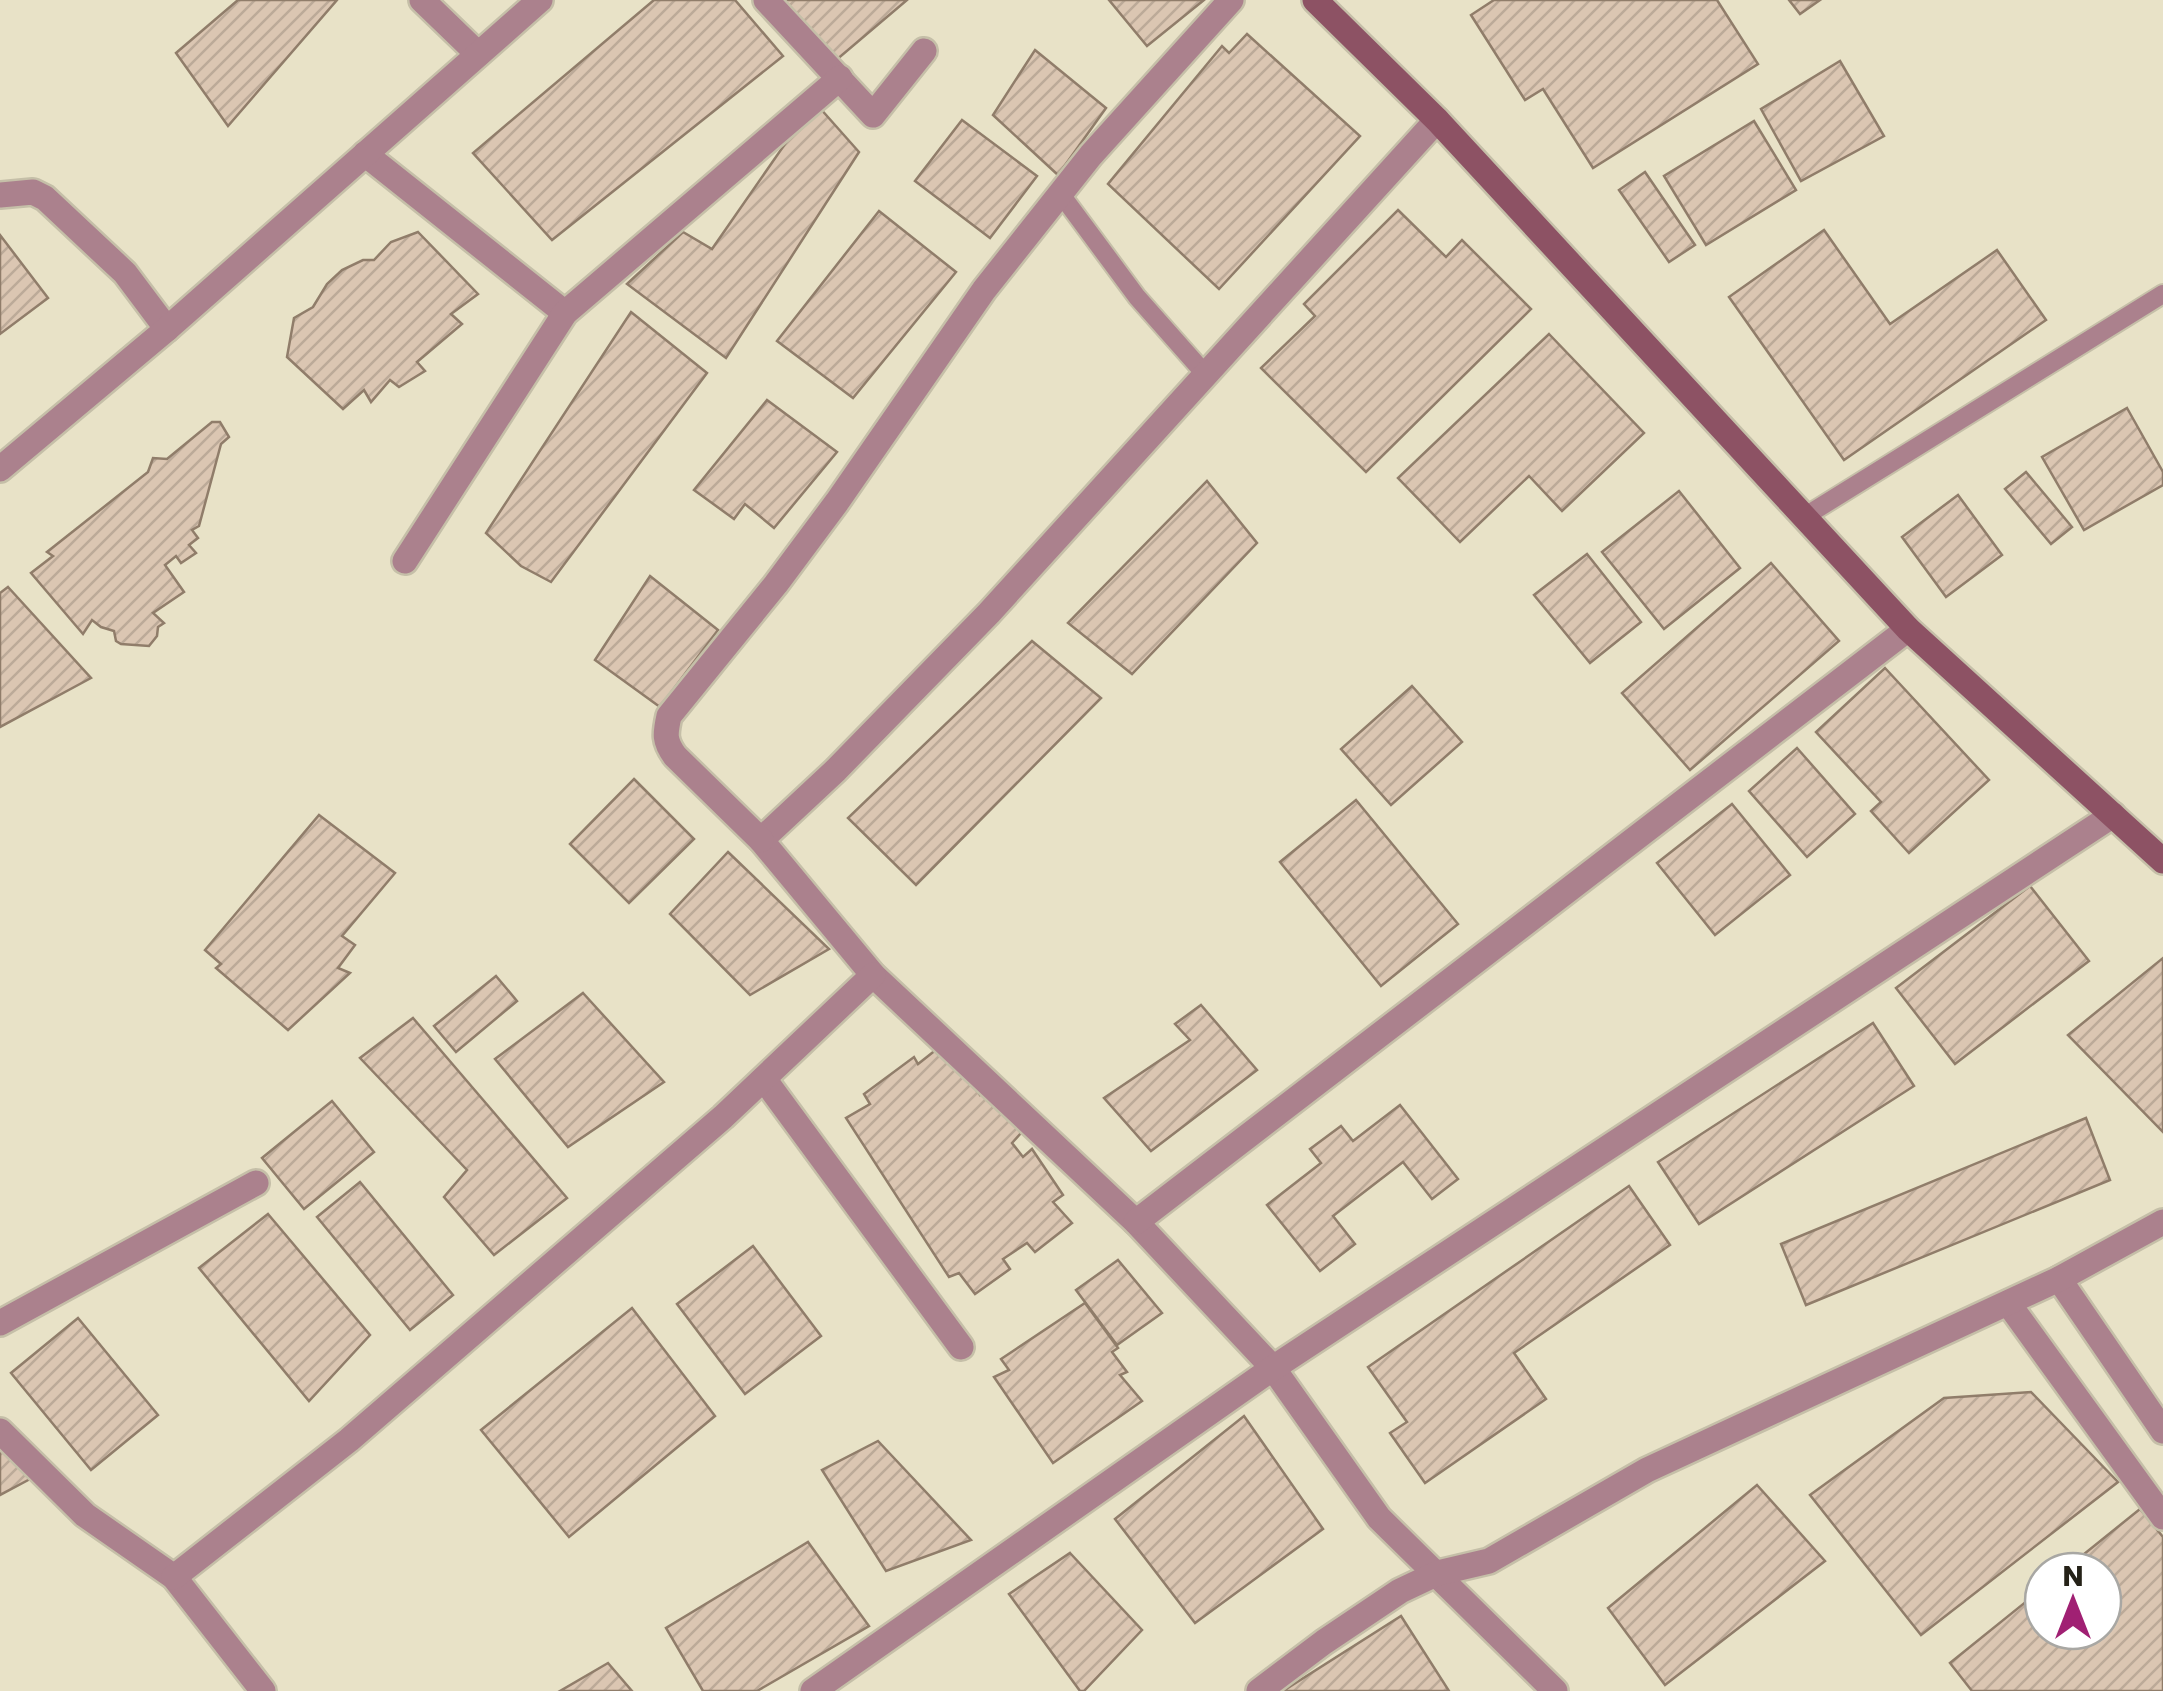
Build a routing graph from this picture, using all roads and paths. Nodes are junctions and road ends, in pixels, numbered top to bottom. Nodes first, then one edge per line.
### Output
1 (422, 0) edge
2 (540, 0) edge
3 (766, 0) edge
4 (1231, 0) edge
5 (1316, 0) edge
6 (924, 51) dead end
7 (478, 54) junction
8 (840, 78) junction
9 (1437, 120) junction
10 (365, 154) junction
11 (1060, 194) junction
12 (0, 195) edge
13 (2163, 294) edge
14 (566, 313) junction
15 (167, 328) junction
16 (1206, 375) junction
17 (0, 469) edge
18 (1804, 517) junction
19 (405, 561) dead end
20 (1908, 629) junction
21 (2113, 815) junction
22 (760, 840) junction
23 (2163, 861) edge
24 (873, 975) junction
25 (764, 1080) junction
26 (256, 1183) dead end
27 (1136, 1222) junction
28 (2163, 1222) edge
29 (2060, 1279) junction
30 (2008, 1303) junction
31 (0, 1323) edge
32 (960, 1347) dead end
33 (1273, 1368) junction
34 (0, 1431) edge
35 (2163, 1432) edge
36 (2163, 1518) edge
37 (1438, 1573) junction
38 (174, 1577) junction
39 (263, 1691) edge
40 (813, 1691) edge
41 (1259, 1691) edge
42 (1555, 1691) edge

1 - 7 street
2 - 7 street
3 - 8 street
4 - 11 street
5 - 9 street
6 - 8 street
7 - 10 street
8 - 14 street
9 - 16 street
9 - 18 street
10 - 14 street
10 - 15 street
11 - 16 lane
11 - 22 street
12 - 15 street
13 - 18 lane
14 - 19 street
15 - 17 street
16 - 22 street
18 - 20 street
20 - 21 street
20 - 27 street
21 - 23 street
21 - 33 street
22 - 24 street
24 - 25 street
24 - 27 street
25 - 32 street
25 - 38 street
26 - 31 street
27 - 33 street
28 - 29 street
29 - 30 street
29 - 35 street
30 - 36 street
30 - 37 street
33 - 37 street
33 - 40 street
34 - 38 street
37 - 41 street
37 - 42 street
38 - 39 street

